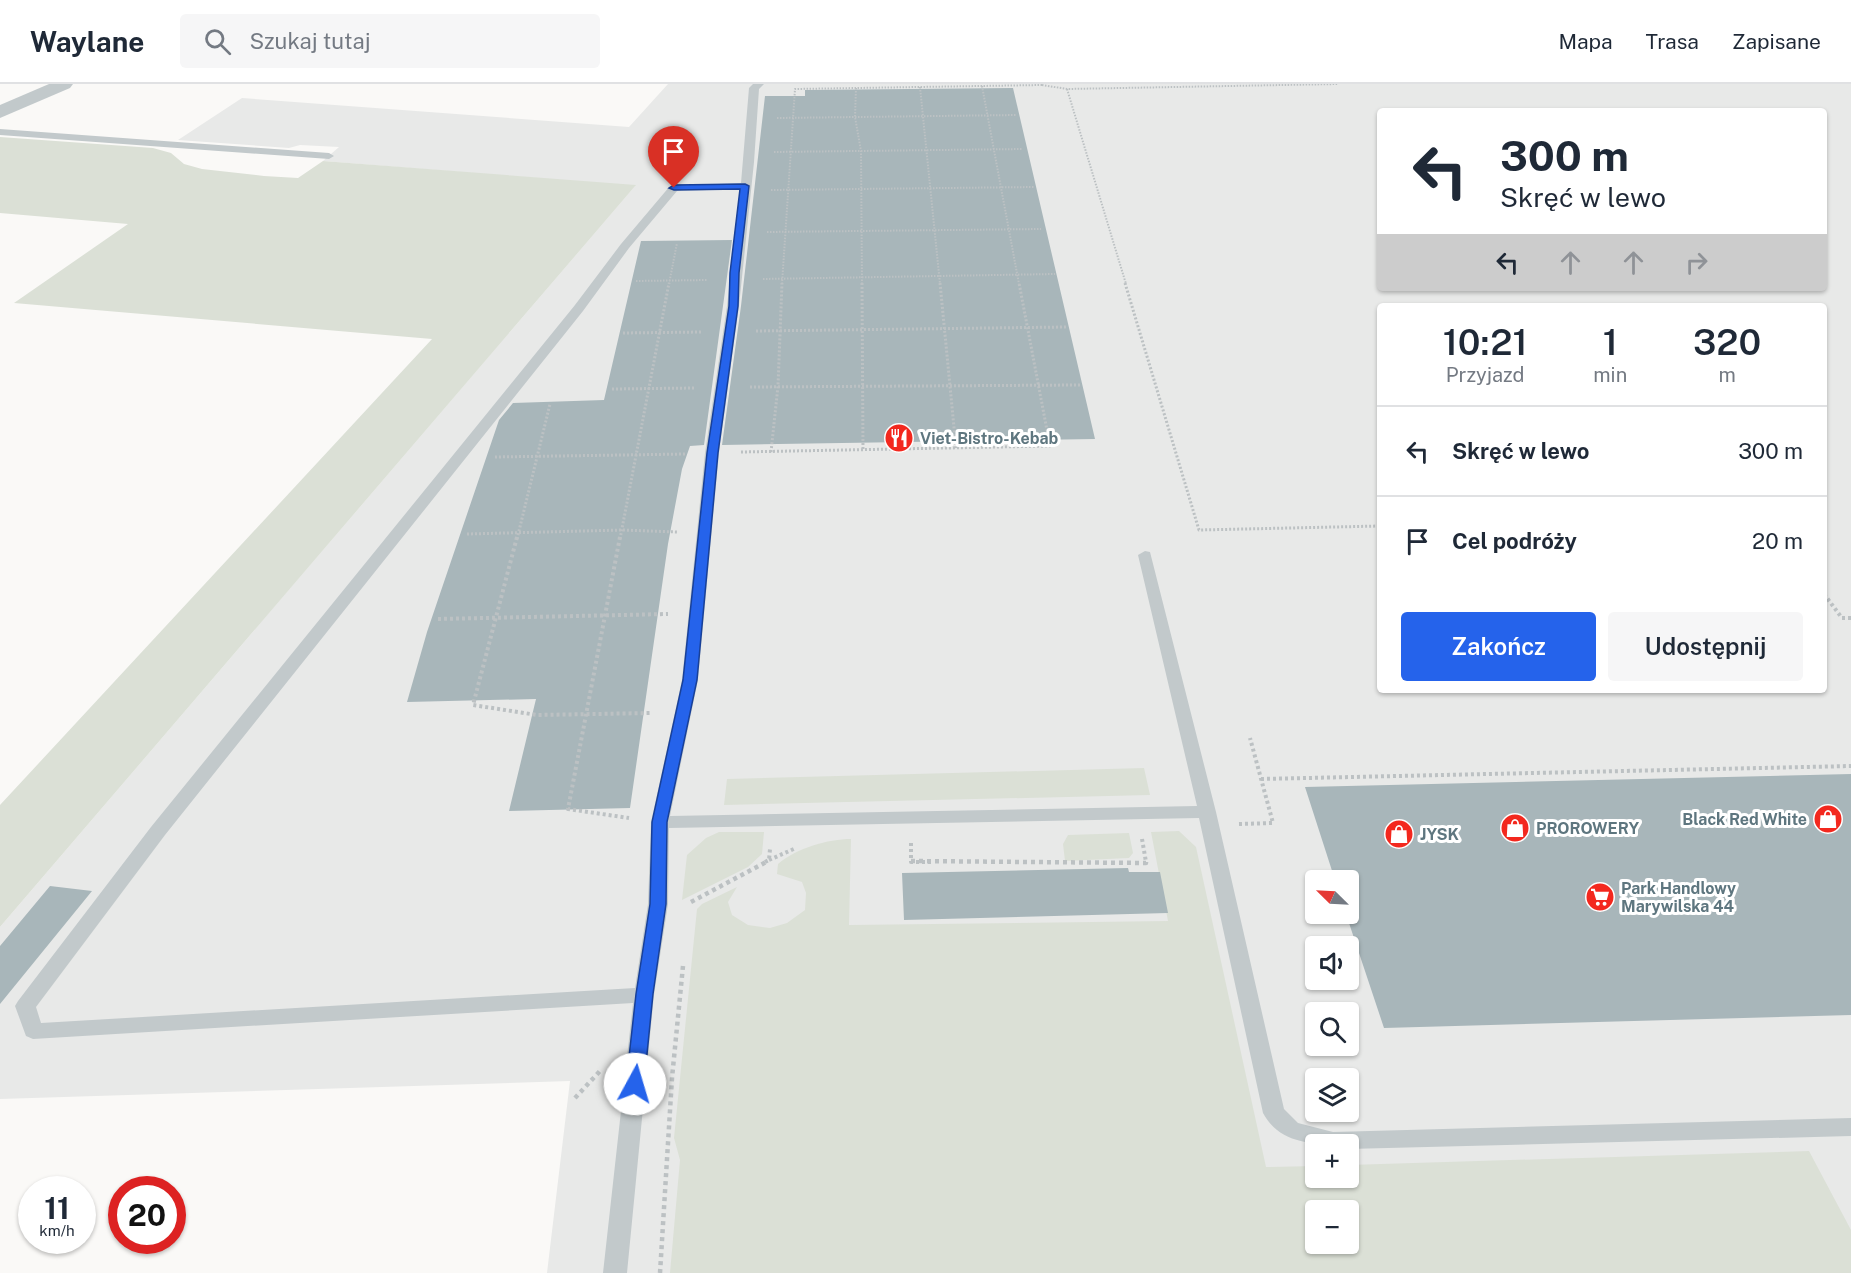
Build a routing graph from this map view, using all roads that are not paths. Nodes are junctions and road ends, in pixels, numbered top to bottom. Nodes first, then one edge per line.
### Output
1 (64, 84) edge
2 (759, 84) edge
3 (0, 112) edge
4 (0, 132) edge
5 (329, 156) dead end
6 (744, 194) junction
7 (1145, 555) dead end
8 (1207, 813) junction
9 (660, 822) junction
10 (644, 994) junction
11 (1851, 1127) edge
12 (615, 1273) edge

1 - 3 street
2 - 6 lane
4 - 5 lane
6 - 9 lane
6 - 10 lane
7 - 8 lane
8 - 9 lane
8 - 11 lane
9 - 10 lane
10 - 12 lane

